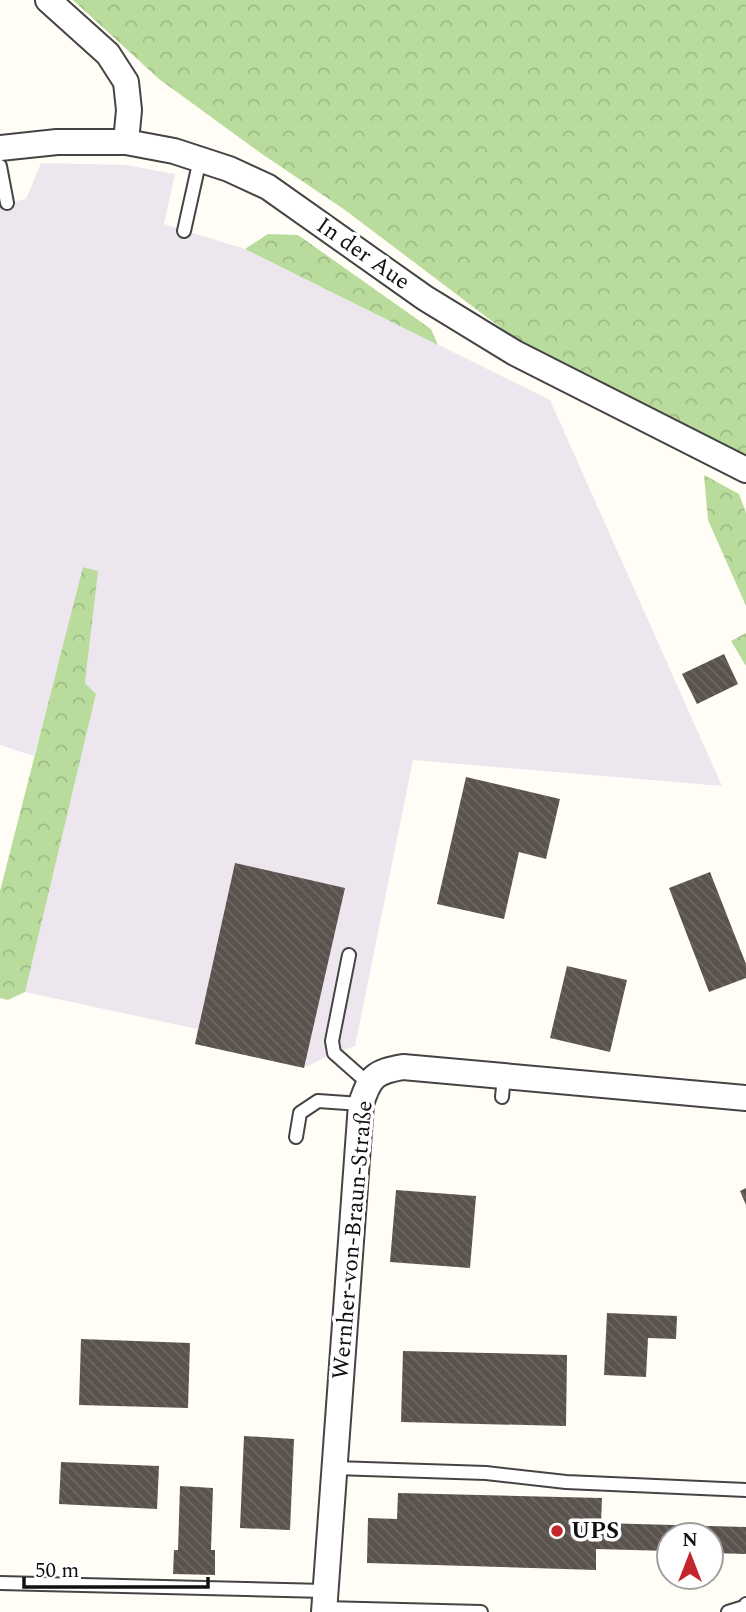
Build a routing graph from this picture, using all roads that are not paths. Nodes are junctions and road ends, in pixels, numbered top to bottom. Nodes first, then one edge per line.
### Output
1 (48, 0) edge
2 (127, 142) junction
3 (0, 148) edge
4 (200, 159) junction
5 (0, 166) edge
6 (6, 203) dead end
7 (184, 231) dead end
8 (746, 470) edge
9 (349, 955) dead end
10 (365, 1093) junction
11 (746, 1098) edge
12 (296, 1137) dead end
13 (335, 1468) junction
14 (746, 1490) edge
15 (0, 1583) edge
16 (324, 1604) edge
17 (746, 1604) edge
18 (481, 1612) edge
19 (728, 1612) edge

1 - 2 street
2 - 3 street, In der Aue
2 - 4 street, In der Aue
4 - 7 lane
4 - 8 street, In der Aue
5 - 6 lane
9 - 10 lane
10 - 11 street, Wernher-von-Braun-Straße
10 - 12 lane
10 - 13 street, Wernher-von-Braun-Straße
13 - 14 lane
13 - 16 street, Wernher-von-Braun-Straße
15 - 16 lane
16 - 18 lane
17 - 19 lane

